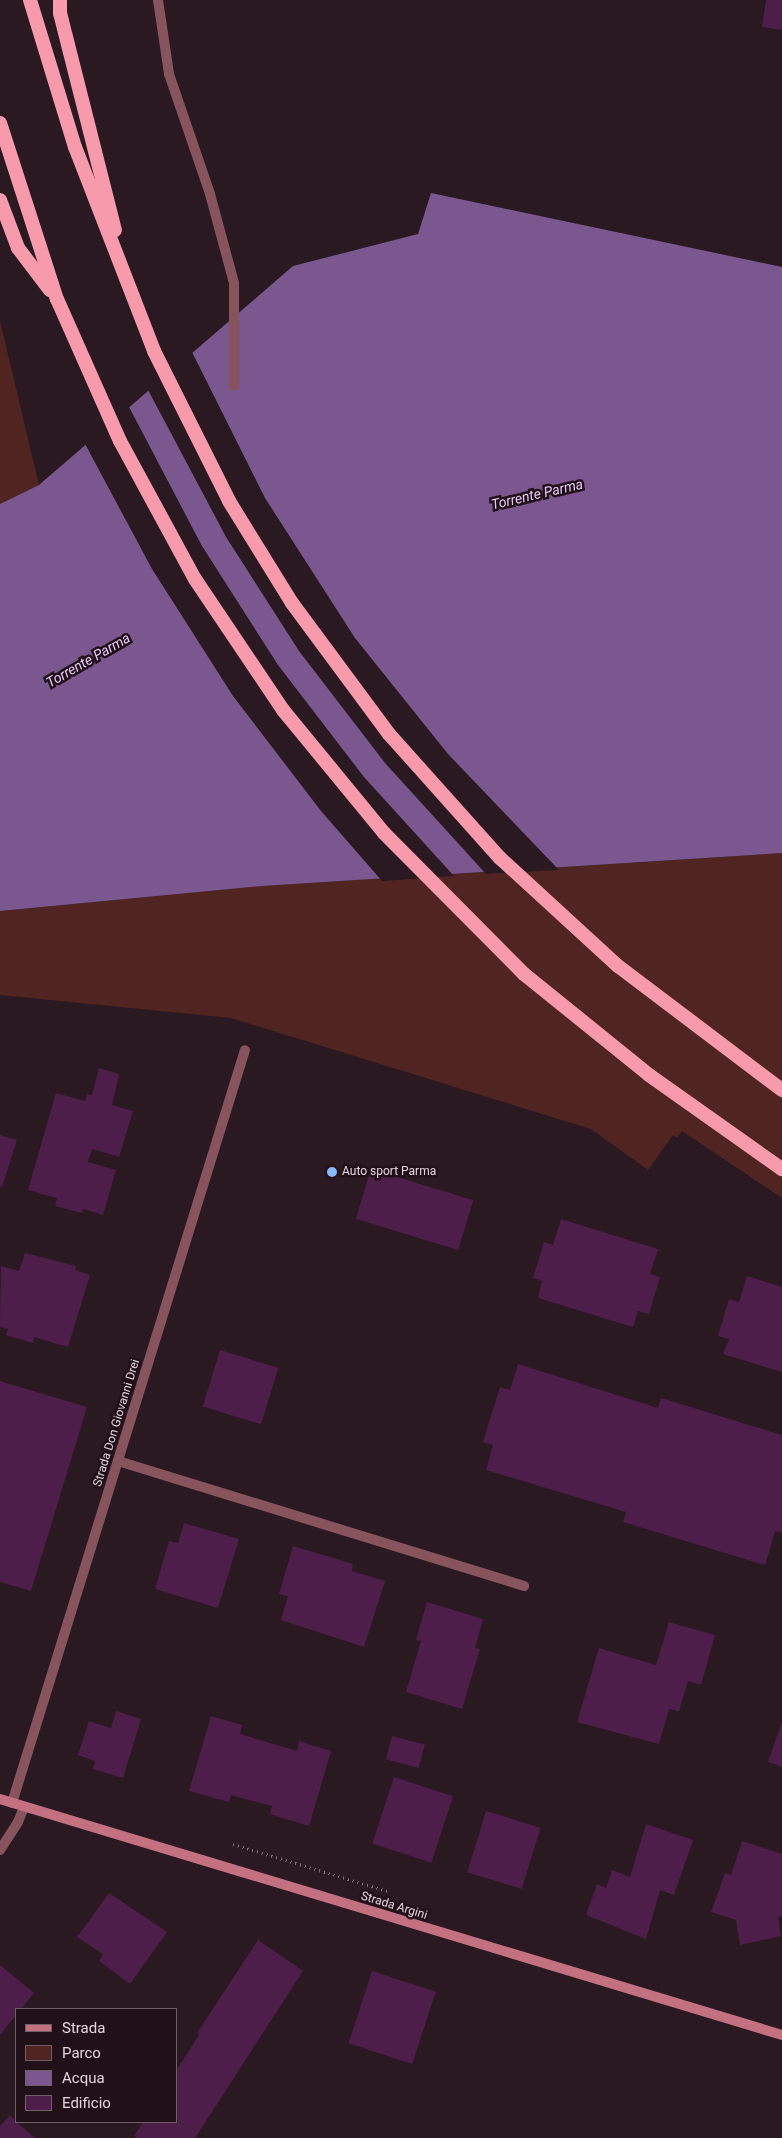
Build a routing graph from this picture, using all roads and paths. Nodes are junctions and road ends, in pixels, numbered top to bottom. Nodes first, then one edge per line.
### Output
1 (30, 0) edge
2 (60, 0) edge
3 (158, 0) edge
4 (0, 123) edge
5 (0, 200) edge
6 (132, 294) junction
7 (57, 300) junction
8 (234, 386) dead end
9 (244, 1050) dead end
10 (782, 1090) edge
11 (782, 1168) edge
12 (118, 1461) junction
13 (524, 1586) dead end
14 (0, 1799) edge
15 (12, 1803) junction
16 (24, 1806) junction
17 (0, 1850) edge
18 (782, 2035) edge

1 - 6 highway
2 - 6 highway
3 - 8 street
4 - 7 highway
5 - 7 highway
6 - 10 highway
7 - 11 highway
9 - 12 street, Strada Don Giovanni Drei
12 - 13 street
12 - 15 street, Strada Don Giovanni Drei
14 - 15 main road, Strada Argini
15 - 16 main road, Strada Argini
16 - 17 street
16 - 18 main road, Strada Argini

